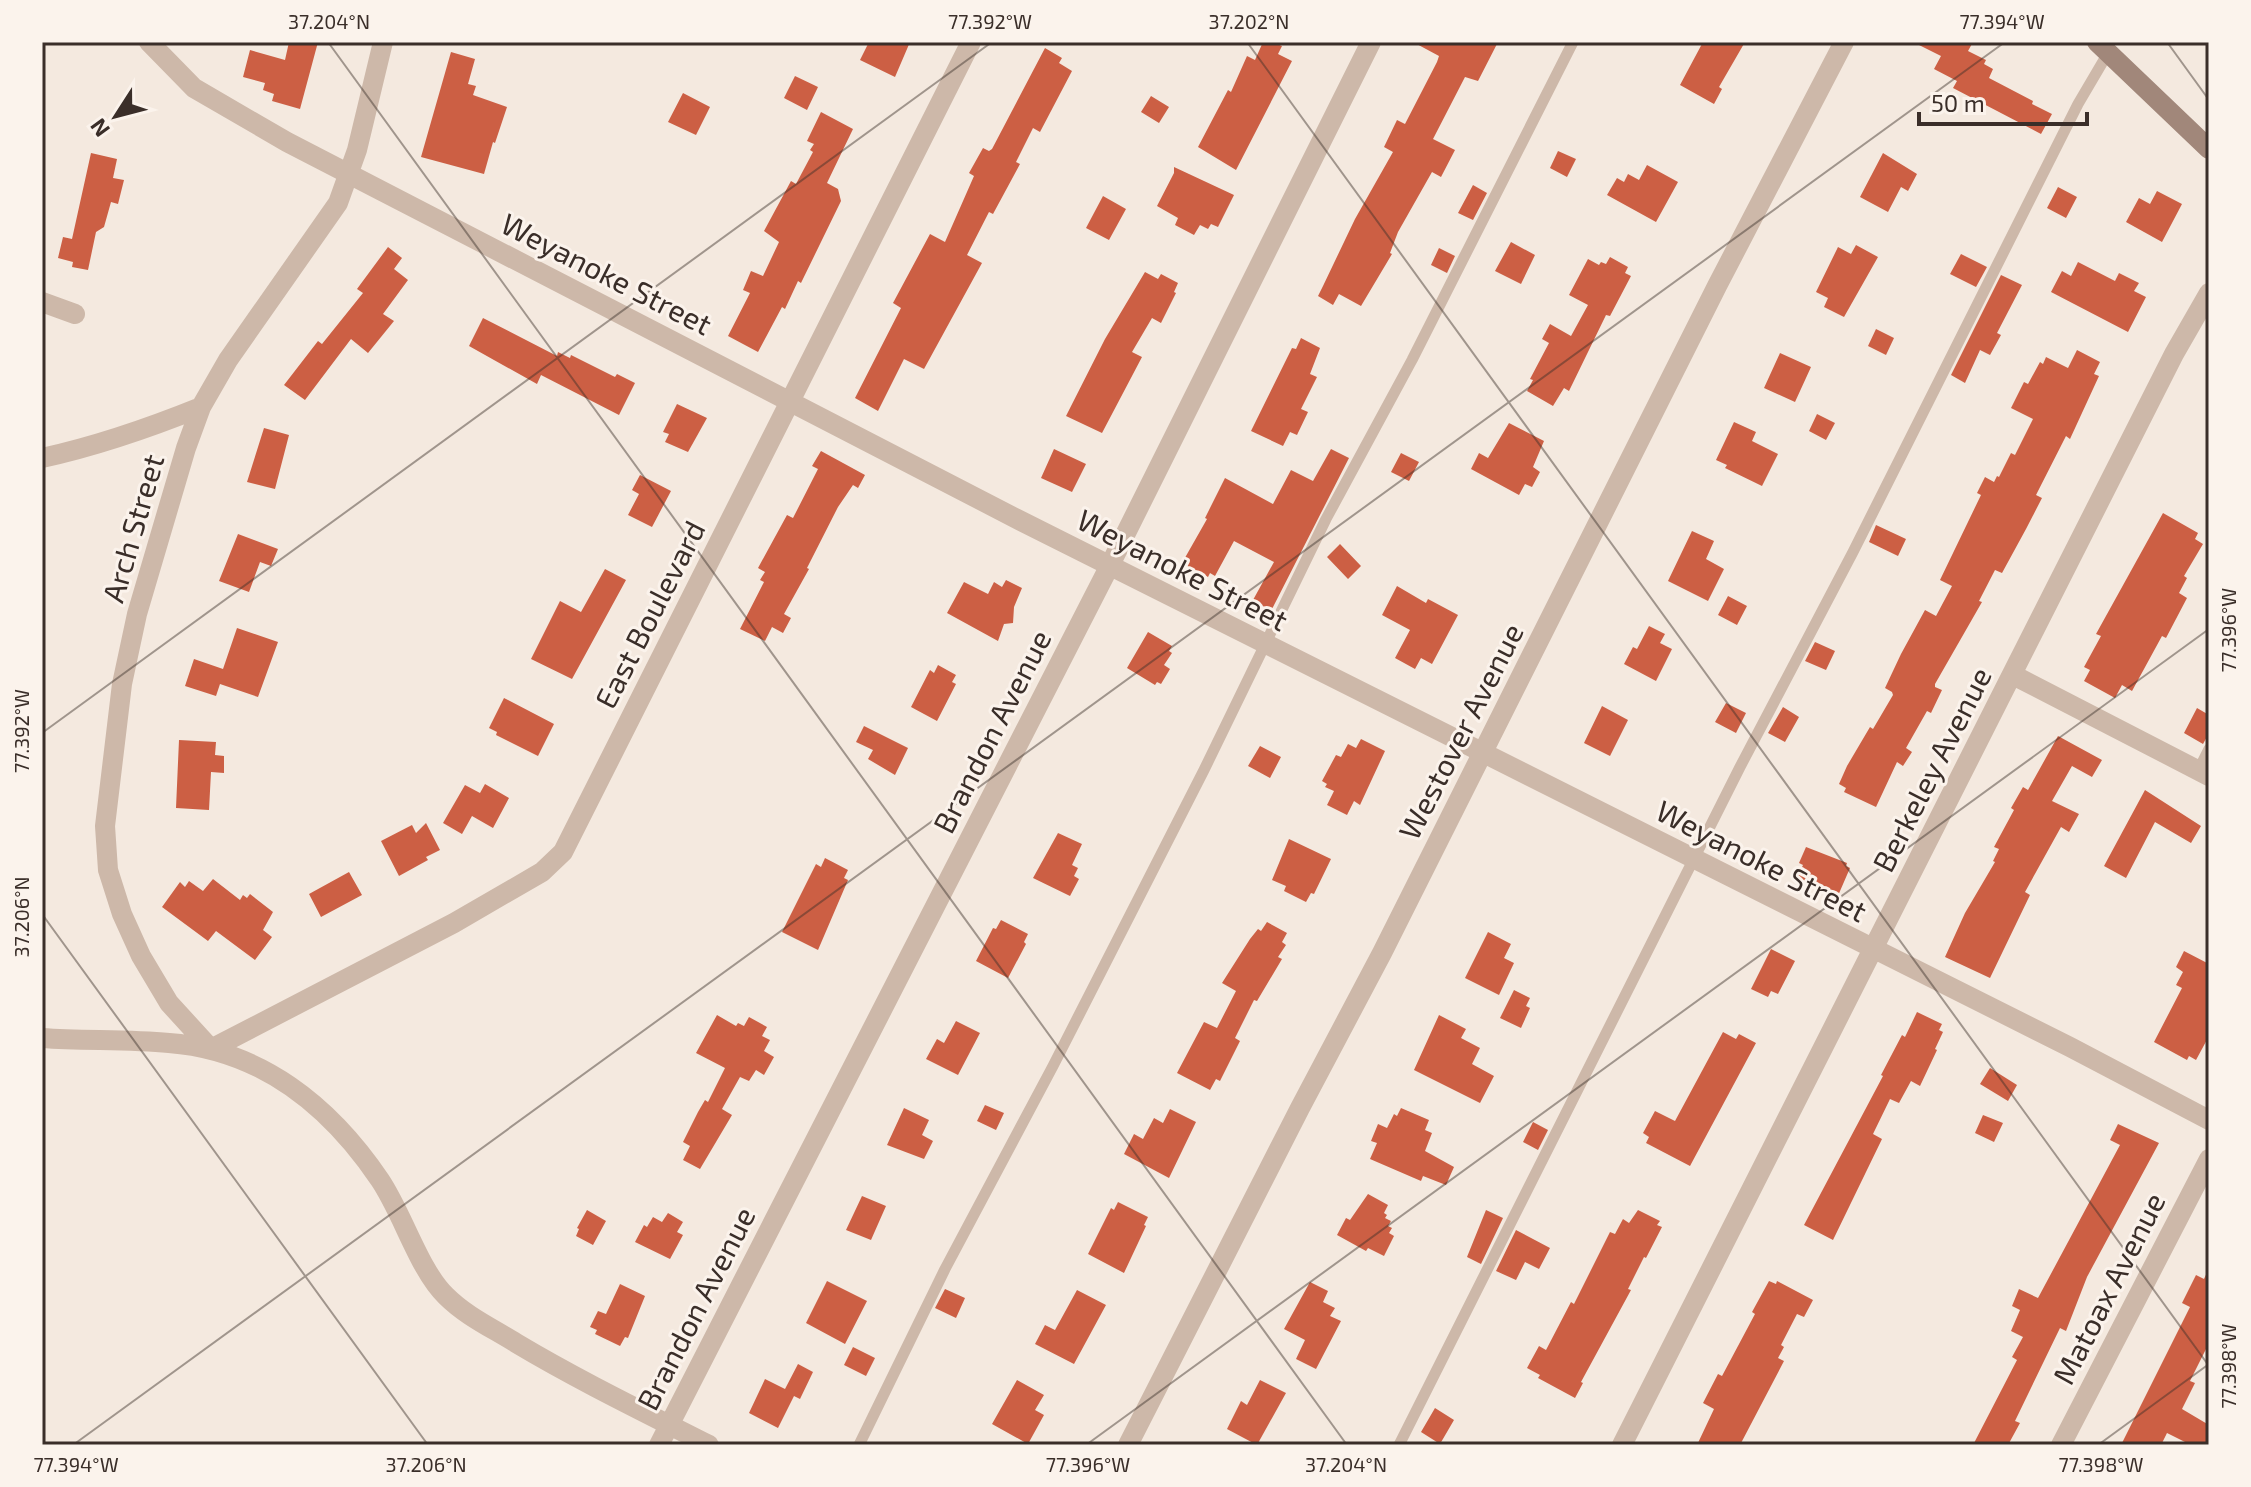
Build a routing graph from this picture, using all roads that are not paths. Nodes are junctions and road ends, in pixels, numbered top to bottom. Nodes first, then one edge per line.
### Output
1 (149, 42) edge
2 (383, 42) edge
3 (971, 42) edge
4 (1371, 42) edge
5 (1573, 42) edge
6 (1844, 42) edge
7 (2102, 47) edge
8 (2209, 149) edge
9 (349, 175) junction
10 (2209, 293) edge
11 (42, 302) edge
12 (75, 314) dead end
13 (790, 401) junction
14 (201, 407) junction
15 (42, 458) edge
16 (1110, 565) junction
17 (1266, 644) junction
18 (2013, 675) junction
19 (2209, 749) edge
20 (1483, 753) junction
21 (2204, 773) edge
22 (1694, 859) junction
23 (1874, 950) junction
24 (42, 1038) edge
25 (211, 1049) junction
26 (2209, 1120) edge
27 (2209, 1159) edge
28 (669, 1425) junction
29 (659, 1445) edge
30 (709, 1445) edge
31 (859, 1445) edge
32 (1128, 1445) edge
33 (1399, 1445) edge
34 (1622, 1445) edge
35 (2061, 1445) edge

1 - 9 street, Weyanoke Street
2 - 9 street, Arch Street
3 - 13 street, East Boulevard
4 - 16 street, Brandon Avenue
5 - 17 lane
6 - 20 street, Westover Avenue
7 - 8 street
7 - 22 lane
9 - 13 street, Weyanoke Street
9 - 14 street, Arch Street
10 - 18 street, Berkeley Avenue
11 - 12 street
13 - 16 street, Weyanoke Street
13 - 25 street, East Boulevard
14 - 15 street
14 - 25 street, Arch Street
16 - 17 street, Weyanoke Street
16 - 28 street, Brandon Avenue
17 - 20 street, Weyanoke Street
17 - 31 lane
18 - 21 street
18 - 23 street, Berkeley Avenue
19 - 21 lane
20 - 22 street, Weyanoke Street
20 - 32 street, Westover Avenue
22 - 23 street, Weyanoke Street
22 - 33 lane
23 - 26 street, Weyanoke Street
23 - 34 street, Berkeley Avenue
24 - 25 street
25 - 28 street
27 - 35 street, Matoax Avenue
28 - 29 street, Brandon Avenue
28 - 30 street

